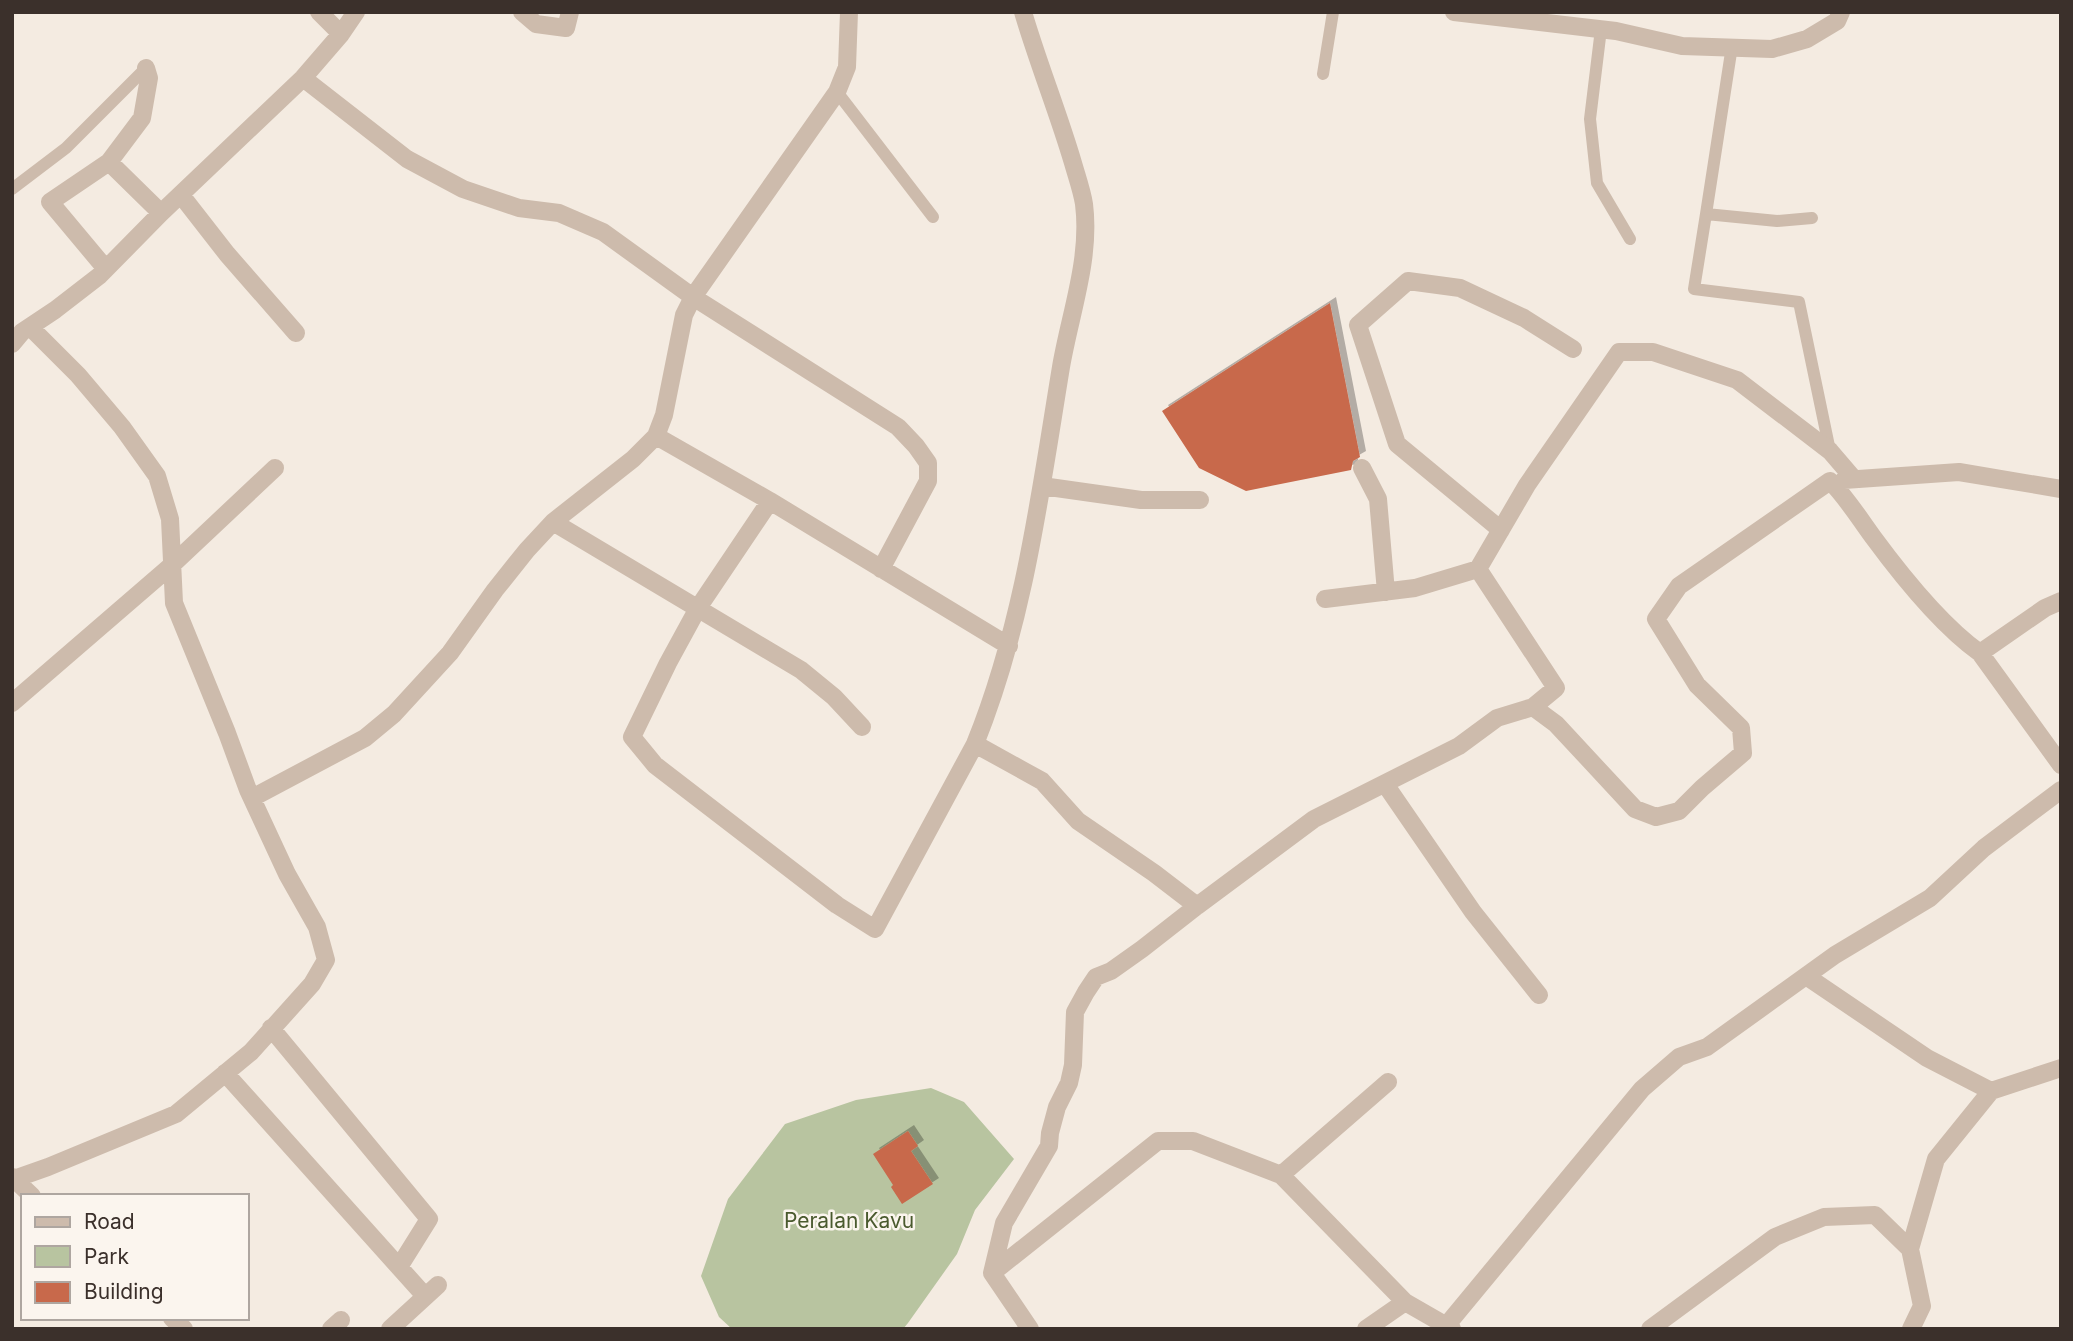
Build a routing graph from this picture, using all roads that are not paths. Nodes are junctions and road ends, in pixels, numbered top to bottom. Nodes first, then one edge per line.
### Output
1 (320, 12) edge
2 (356, 12) edge
3 (522, 12) edge
4 (570, 12) edge
5 (849, 12) edge
6 (1023, 12) edge
7 (1332, 12) edge
8 (1454, 12) edge
9 (1841, 12) edge
10 (1601, 29) junction
11 (341, 34) junction
12 (1732, 46) junction
13 (146, 68) joint
14 (1323, 74) dead end
15 (303, 78) junction
16 (837, 93) junction
17 (109, 162) junction
18 (12, 189) edge
19 (181, 195) junction
20 (161, 213) junction
21 (1706, 214) junction
22 (933, 217) dead end
23 (1812, 218) dead end
24 (1630, 239) dead end
25 (106, 269) junction
26 (693, 297) junction
27 (30, 327) junction
28 (296, 333) dead end
29 (12, 344) edge
30 (1573, 349) dead end
31 (656, 436) junction
32 (1830, 451) junction
33 (275, 468) dead end
34 (1362, 468) dead end
35 (1854, 480) junction
36 (1830, 481) junction
37 (1042, 486) junction
38 (2061, 489) edge
39 (1200, 500) dead end
40 (770, 501) junction
41 (553, 522) junction
42 (1501, 530) junction
43 (173, 564) junction
44 (881, 569) junction
45 (1478, 569) junction
46 (1386, 592) junction
47 (1325, 599) dead end
48 (2061, 601) edge
49 (698, 608) junction
50 (1009, 646) junction
51 (1980, 653) junction
52 (12, 703) edge
53 (1533, 707) junction
54 (862, 727) dead end
55 (975, 744) junction
56 (2061, 765) edge
57 (1385, 784) junction
58 (2061, 790) edge
59 (252, 798) junction
60 (1197, 906) junction
61 (1806, 976) junction
62 (1539, 995) dead end
63 (271, 1028) junction
64 (2061, 1068) edge
65 (225, 1073) junction
66 (1388, 1082) dead end
67 (1991, 1091) junction
68 (1281, 1175) junction
69 (13, 1178) edge
70 (31, 1194) edge
71 (1910, 1249) junction
72 (399, 1267) junction
73 (992, 1273) junction
74 (1405, 1302) junction
75 (1449, 1327) edge
76 (390, 1329) edge
77 (1030, 1329) edge
78 (1366, 1329) edge
79 (1650, 1329) edge
80 (1912, 1329) edge

1 - 11 street
2 - 11 street
3 - 4 street
5 - 16 street
6 - 37 street
7 - 14 lane
8 - 10 street
9 - 12 street
10 - 12 street
10 - 24 lane
11 - 15 street
12 - 21 lane
13 - 17 street
13 - 18 lane
15 - 19 street
15 - 26 street
16 - 22 lane
16 - 26 street
17 - 20 street
17 - 25 street
19 - 20 street
19 - 28 street
20 - 25 street
21 - 23 lane
21 - 32 lane
25 - 27 street
26 - 31 street
26 - 44 street
27 - 29 street
27 - 43 street
30 - 42 street
31 - 40 street
31 - 41 street
32 - 35 street
32 - 42 street
33 - 43 street
34 - 46 street
35 - 36 street
35 - 38 street
36 - 51 street
36 - 53 street
37 - 39 street
37 - 50 street
40 - 44 street
40 - 49 street
41 - 49 street
41 - 59 street
42 - 45 street
43 - 52 street
43 - 59 street
44 - 50 street
45 - 46 street
45 - 53 street
46 - 47 street
48 - 51 street
49 - 54 street
49 - 55 street
50 - 55 street
51 - 56 street
53 - 57 street
55 - 60 street
57 - 60 street
57 - 62 street
58 - 61 street
59 - 63 street
60 - 73 street
61 - 67 street
61 - 75 street
63 - 65 street
63 - 72 street
64 - 67 street
65 - 69 street
65 - 72 street
66 - 68 street
67 - 71 street
68 - 73 street
68 - 74 street
69 - 70 street
71 - 79 street
71 - 80 street
72 - 76 street
73 - 77 street
74 - 75 street
74 - 78 street

